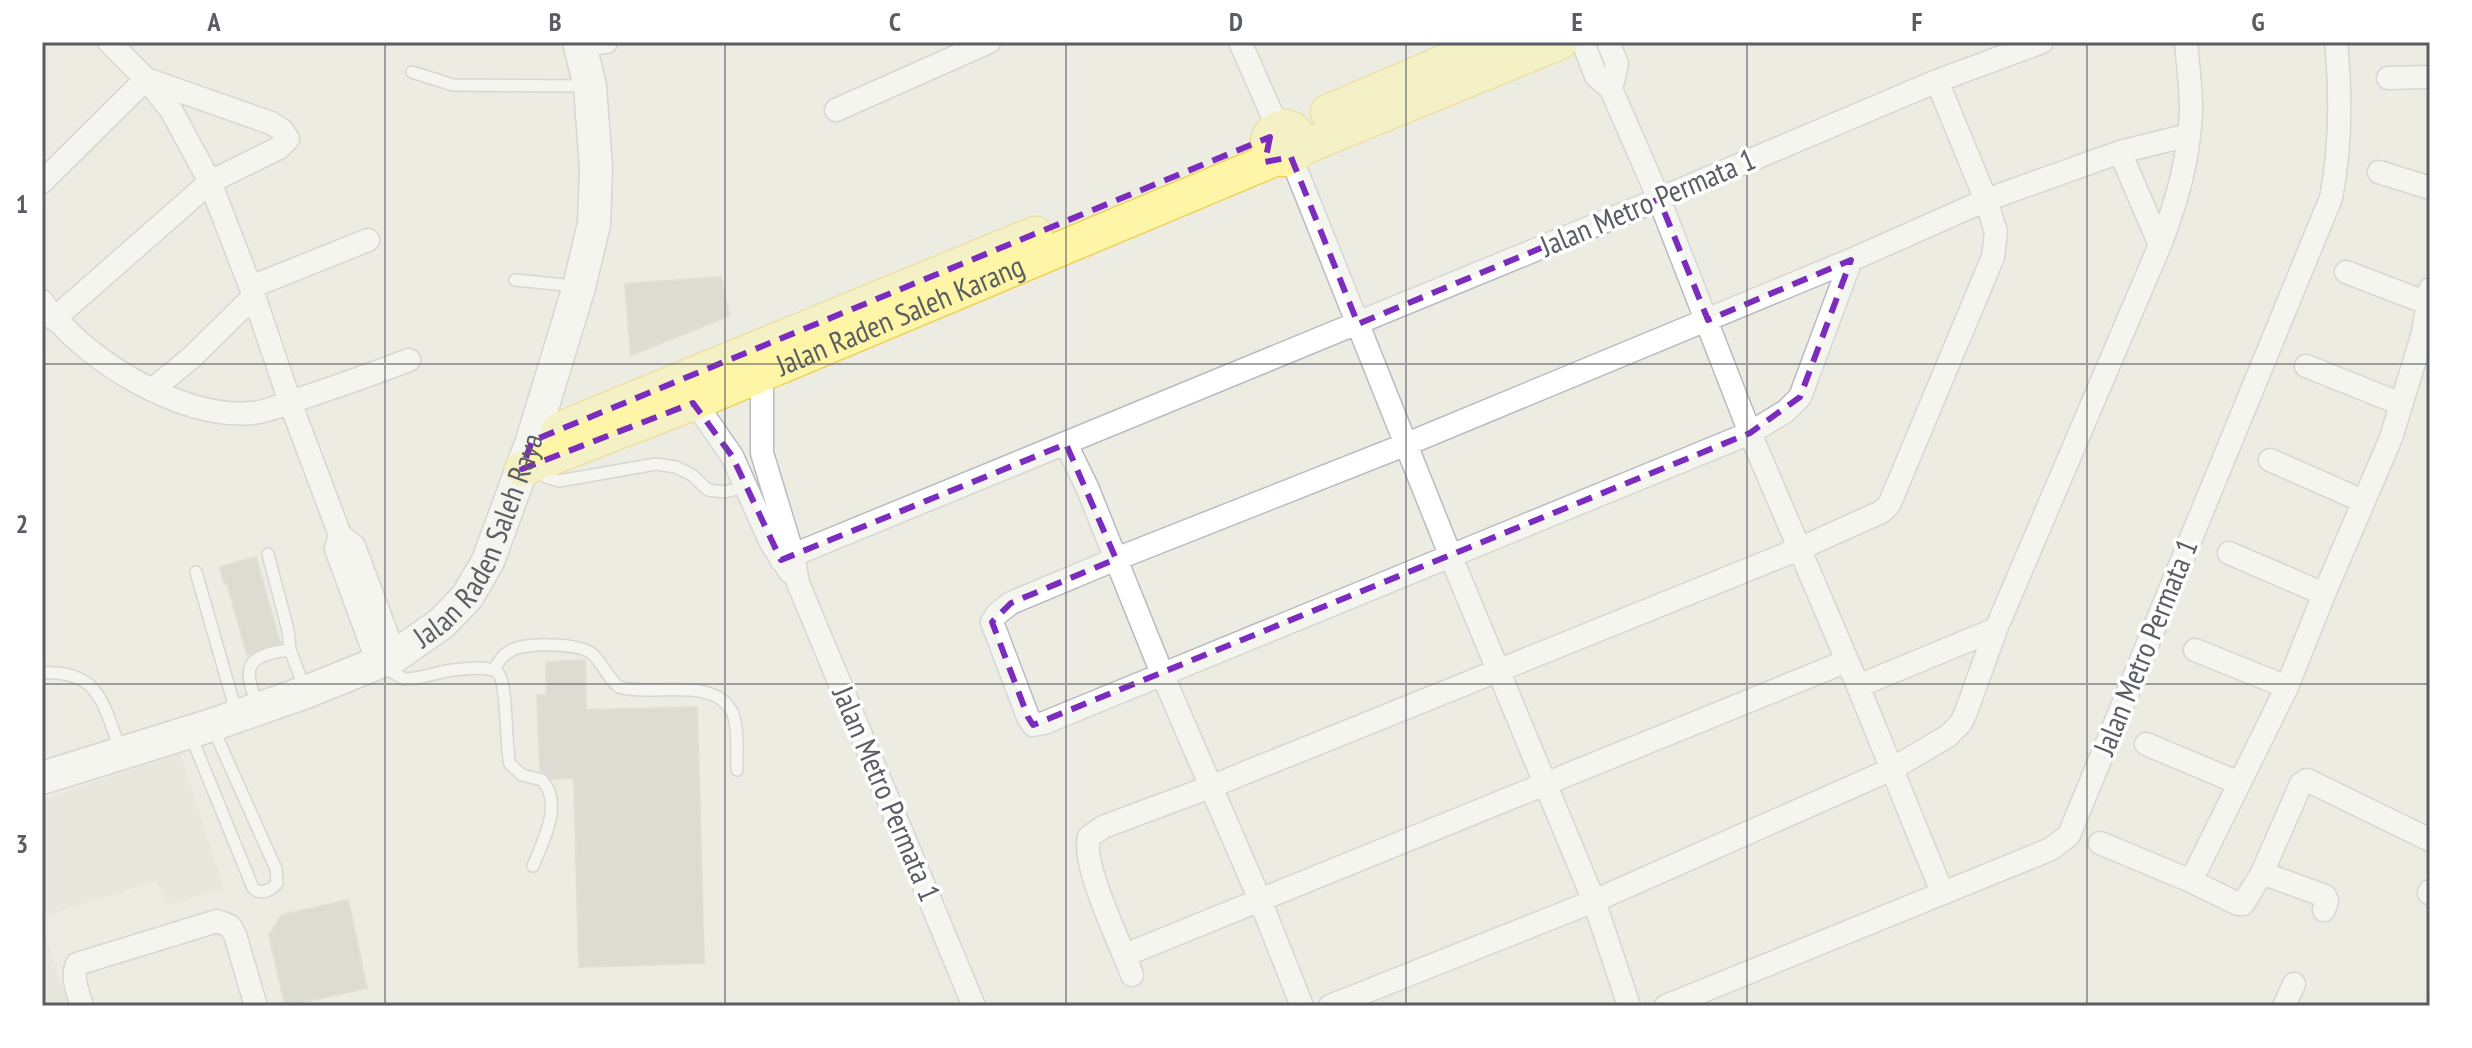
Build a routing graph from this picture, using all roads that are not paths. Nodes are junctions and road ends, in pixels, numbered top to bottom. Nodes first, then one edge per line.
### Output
1 (109, 42) edge
2 (989, 42) edge
3 (1240, 42) edge
4 (1492, 42) edge
5 (1560, 42) edge
6 (1583, 42) edge
7 (1608, 42) edge
8 (2042, 42) edge
9 (2186, 42) edge
10 (2336, 42) edge
11 (588, 43) edge
12 (412, 72) dead end
13 (2430, 77) edge
14 (2388, 78) dead end
15 (146, 79) junction
16 (1937, 81) junction
17 (590, 86) junction
18 (1611, 89) junction
19 (836, 110) dead end
20 (2189, 135) junction
21 (1285, 143) junction
22 (2120, 152) junction
23 (2379, 172) dead end
24 (42, 182) edge
25 (210, 182) junction
26 (2430, 188) edge
27 (1659, 199) junction
28 (1986, 200) junction
29 (368, 240) dead end
30 (2160, 245) junction
31 (1851, 260) junction
32 (2346, 272) dead end
33 (515, 280) dead end
34 (579, 287) junction
35 (253, 291) junction
36 (2429, 296) edge
37 (48, 310) edge
38 (1708, 320) junction
39 (1358, 324) junction
40 (409, 360) dead end
41 (757, 363) junction
42 (2306, 366) dead end
43 (152, 390) junction
44 (688, 391) junction
45 (290, 402) junction
46 (2401, 404) junction
47 (1750, 433) junction
48 (1066, 444) junction
49 (1407, 444) junction
50 (528, 458) junction
51 (2270, 460) dead end
52 (746, 487) junction
53 (2363, 501) junction
54 (1799, 549) junction
55 (2229, 553) dead end
56 (268, 554) dead end
57 (1451, 557) junction
58 (787, 558) junction
59 (1116, 559) junction
60 (196, 572) dead end
61 (2324, 594) junction
62 (1996, 629) junction
63 (290, 650) junction
64 (2195, 650) dead end
65 (386, 660) junction
66 (1847, 661) junction
67 (494, 670) junction
68 (1499, 671) junction
69 (42, 673) edge
70 (1163, 676) junction
71 (1858, 686) junction
72 (2287, 687) junction
73 (306, 692) junction
74 (224, 720) junction
75 (2146, 744) dead end
76 (122, 753) junction
77 (1892, 769) junction
78 (737, 770) dead end
79 (42, 778) edge
80 (2239, 783) junction
81 (1546, 785) junction
82 (1210, 787) junction
83 (2430, 840) edge
84 (2100, 843) dead end
85 (533, 866) dead end
86 (2262, 873) junction
87 (2191, 881) junction
88 (1942, 892) junction
89 (1260, 900) junction
90 (1594, 901) junction
91 (2347, 903) dead end
92 (2294, 984) dead end
93 (82, 1006) edge
94 (256, 1006) edge
95 (974, 1006) edge
96 (1302, 1006) edge
97 (1330, 1006) edge
98 (1629, 1006) edge
99 (1666, 1006) edge
100 (2284, 1006) edge

1 - 15 street
2 - 19 street
3 - 21 street
4 - 21 main road, Jalan Raden Saleh Karang
5 - 21 main road, Jalan Raden Saleh Karang
6 - 18 street
7 - 18 street
8 - 16 street, Jalan Metro Permata 1
9 - 20 street
10 - 88 street, Jalan Metro Permata 1
11 - 17 main road, Jalan Raden Saleh Raya
12 - 17 lane
13 - 14 street
15 - 24 street
15 - 25 street
15 - 25 street
16 - 27 street, Jalan Metro Permata 1
16 - 28 street
17 - 34 main road, Jalan Raden Saleh Raya
18 - 27 street
20 - 22 street
20 - 30 street
21 - 39 street
21 - 41 main road, Jalan Raden Saleh Karang
22 - 28 street
22 - 30 street
23 - 26 street
25 - 35 street
25 - 37 street
27 - 38 street
27 - 39 street, Jalan Metro Permata 1
28 - 31 street
28 - 54 street
29 - 35 street
30 - 62 street
31 - 38 street
31 - 47 street
32 - 36 street
33 - 34 lane
34 - 50 main road, Jalan Raden Saleh Raya
35 - 43 street
35 - 45 street
36 - 46 street
37 - 43 street
38 - 47 street
38 - 49 street
39 - 48 street, Jalan Metro Permata 1
39 - 49 street
40 - 45 street
41 - 44 main road, Jalan Raden Saleh Karang
41 - 58 street, Jalan Metro Permata 1
42 - 46 street
43 - 45 street
44 - 50 main road, Jalan Raden Saleh Karang
44 - 52 street, Jalan Metro Permata 1
45 - 65 street
46 - 53 street
47 - 54 street
47 - 57 street
48 - 58 street, Jalan Metro Permata 1
48 - 59 street
49 - 57 street
49 - 59 street
50 - 52 lane
50 - 65 main road, Jalan Raden Saleh Raya
51 - 53 street
52 - 58 street, Jalan Metro Permata 1
53 - 61 street
54 - 66 street
54 - 68 street
55 - 61 street
56 - 63 lane
57 - 68 street
57 - 70 street
58 - 95 street, Jalan Metro Permata 1
59 - 70 street
59 - 70 street
60 - 74 lane
61 - 72 street
62 - 71 street
62 - 77 street
63 - 73 lane
63 - 74 lane
64 - 72 street
65 - 67 lane
65 - 73 main road, Jalan Raden Saleh Raya
66 - 71 street
66 - 81 street
67 - 78 lane
67 - 85 lane
68 - 81 street
68 - 82 street
69 - 76 lane
70 - 82 street
71 - 77 street
72 - 80 street
73 - 74 main road, Jalan Raden Saleh Raya
74 - 74 lane
74 - 76 main road, Jalan Raden Saleh Raya
75 - 80 street
76 - 79 main road, Jalan Raden Saleh Raya
77 - 88 street
77 - 90 street
80 - 87 street
81 - 89 street
81 - 90 street
82 - 89 street
82 - 89 street
83 - 86 street
84 - 87 street
86 - 87 street
86 - 91 street
88 - 99 street, Jalan Metro Permata 1
89 - 96 street
90 - 97 street
90 - 98 street
92 - 100 street
93 - 94 street

